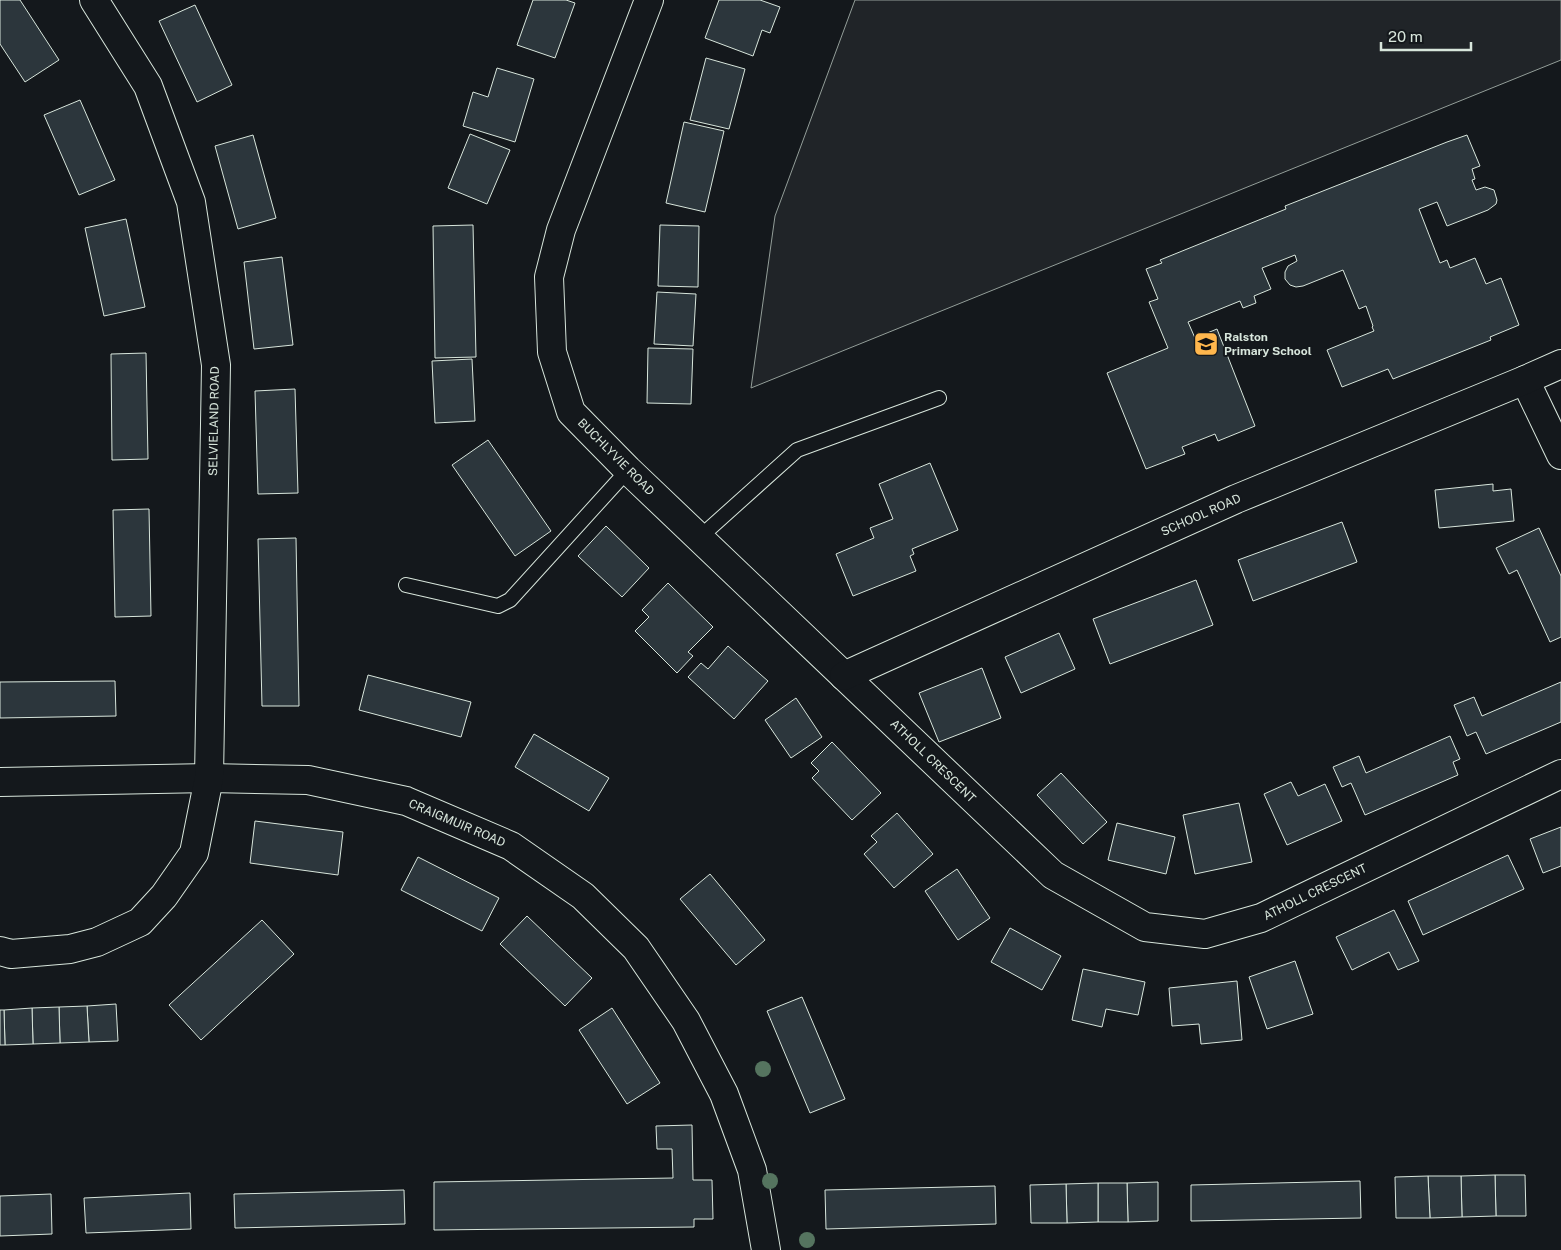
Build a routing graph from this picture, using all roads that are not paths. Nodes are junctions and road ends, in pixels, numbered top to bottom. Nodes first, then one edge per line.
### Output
1 (94, 0) edge
2 (649, 0) edge
3 (1561, 364) edge
4 (1525, 380) junction
5 (939, 398) dead end
6 (1561, 455) edge
7 (628, 470) junction
8 (699, 538) junction
9 (406, 585) dead end
10 (844, 676) junction
11 (1561, 774) edge
12 (209, 778) junction
13 (0, 782) edge
14 (0, 952) edge
15 (766, 1250) edge

1 - 12 street, SELVIELAND ROAD
2 - 7 street, BUCHLYVIE ROAD
3 - 4 street, SCHOOL ROAD
4 - 6 street
4 - 10 street, SCHOOL ROAD
5 - 8 lane
7 - 8 street, BUCHLYVIE ROAD
7 - 9 lane
8 - 10 street, BUCHLYVIE ROAD
10 - 11 street, ATHOLL CRESCENT
12 - 13 street, CRAIGMUIR ROAD
12 - 14 street, SELVIELAND ROAD
12 - 15 street, CRAIGMUIR ROAD

